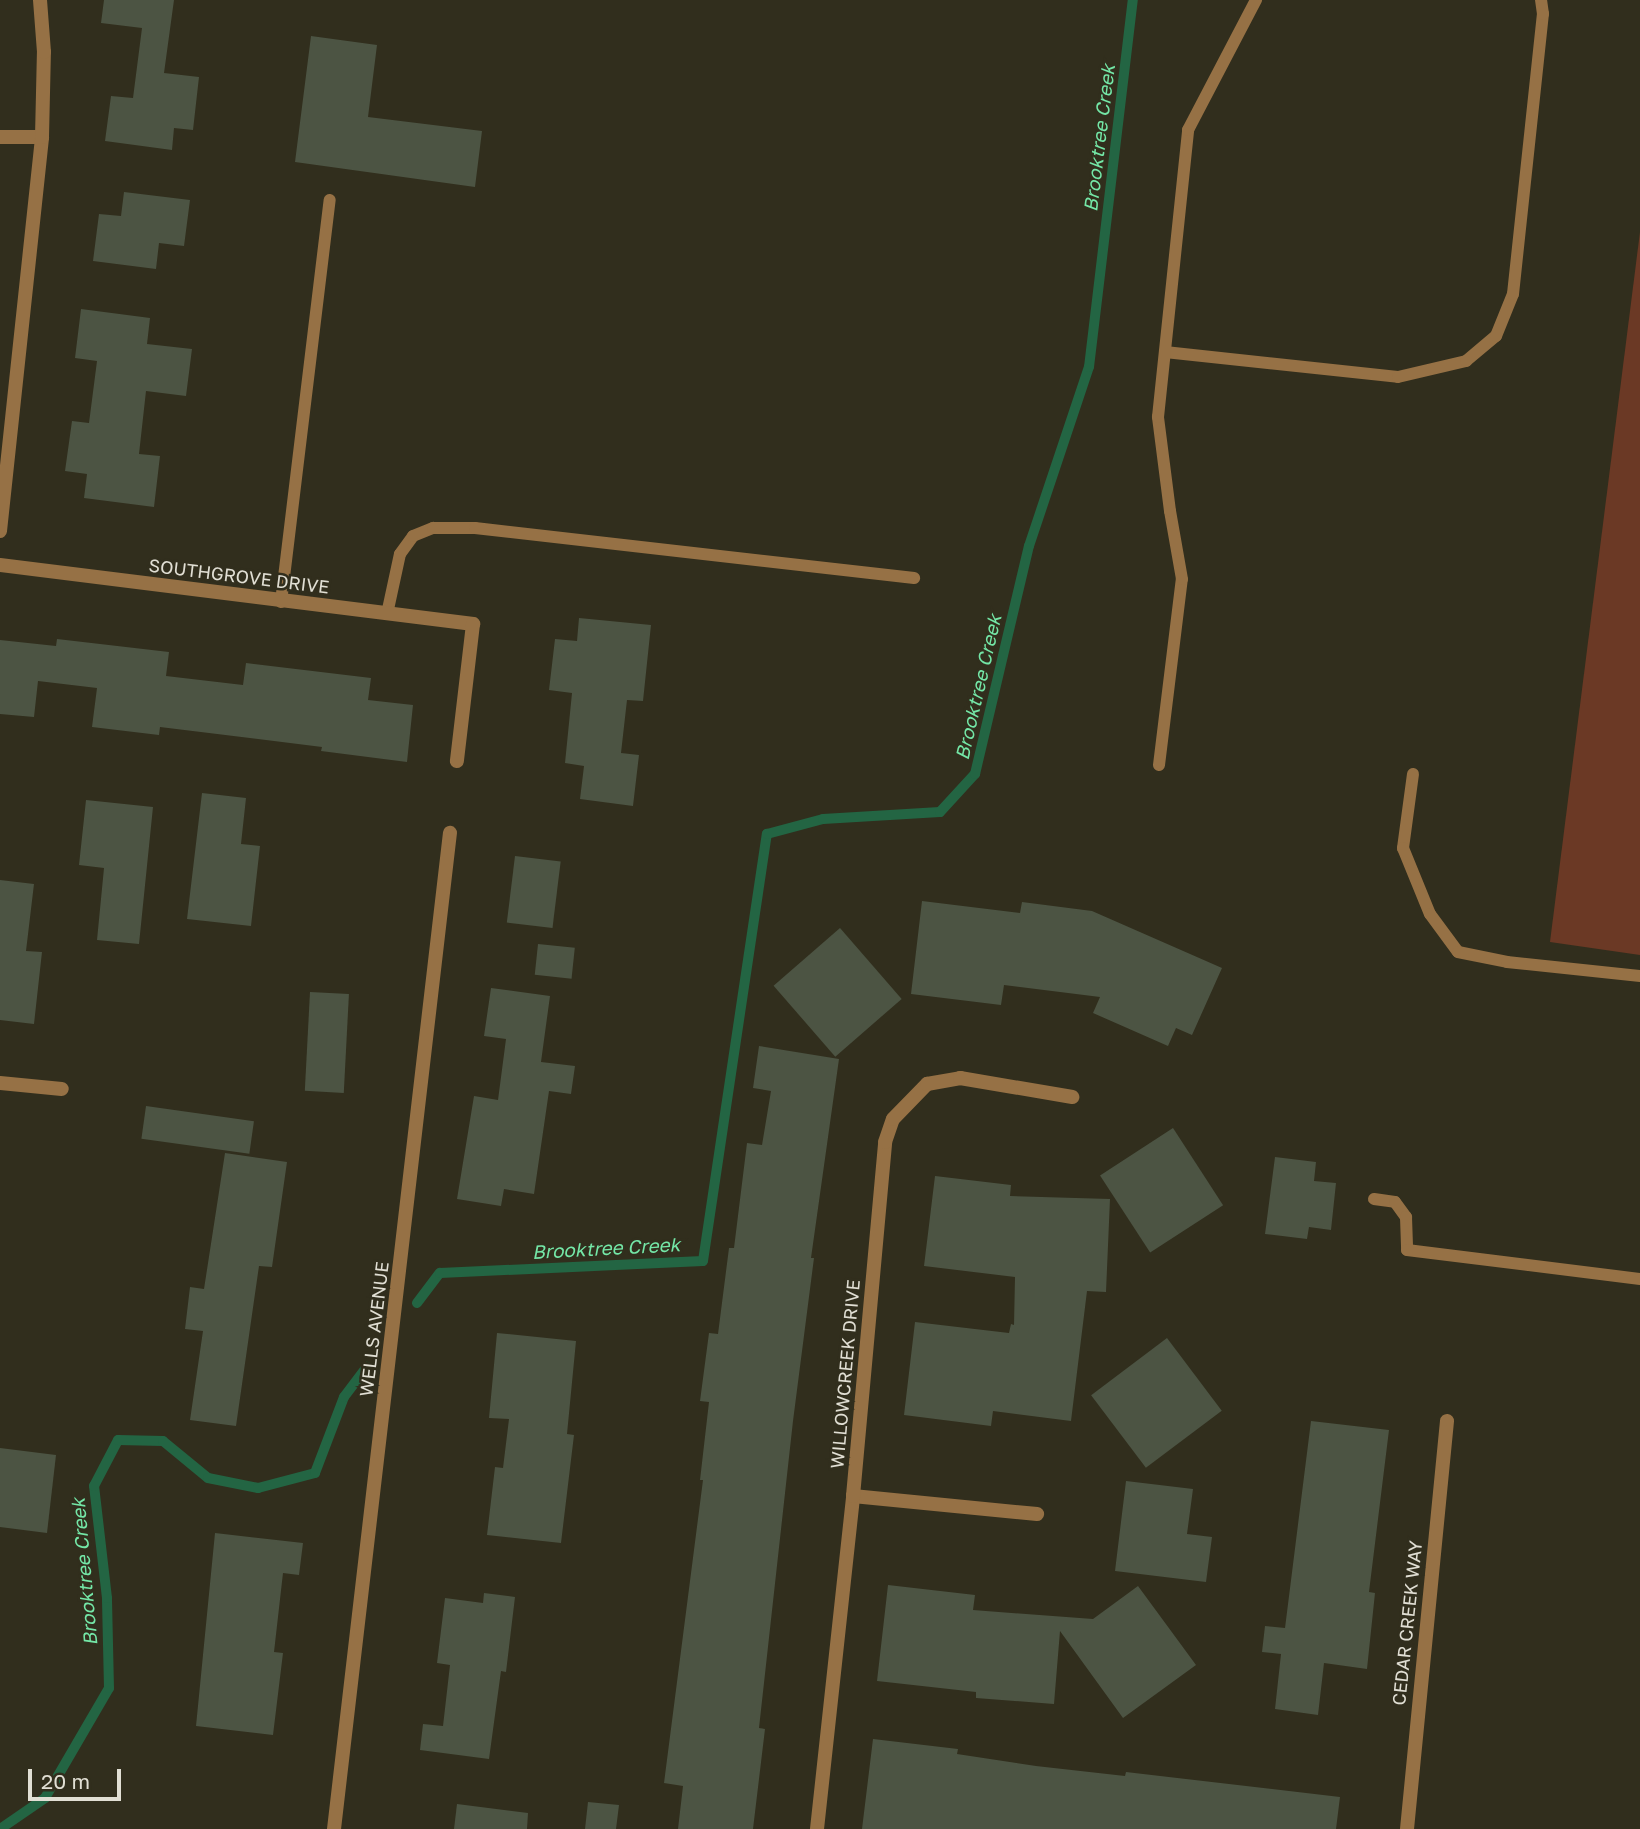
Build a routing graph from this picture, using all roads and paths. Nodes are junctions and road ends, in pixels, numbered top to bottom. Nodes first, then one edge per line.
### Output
1 (40, 0) edge
2 (1256, 0) edge
3 (1541, 0) edge
4 (0, 137) edge
5 (41, 137) junction
6 (330, 200) dead end
7 (1165, 352) junction
8 (0, 531) edge
9 (0, 565) edge
10 (914, 578) dead end
11 (281, 601) junction
12 (387, 614) junction
13 (457, 761) dead end
14 (1159, 765) dead end
15 (1413, 774) dead end
16 (450, 833) dead end
17 (1640, 976) edge
18 (0, 1083) edge
19 (62, 1089) dead end
20 (1072, 1097) dead end
21 (1374, 1199) dead end
22 (1640, 1279) edge
23 (1447, 1421) dead end
24 (853, 1496) junction
25 (1037, 1514) dead end
26 (334, 1829) edge
27 (817, 1829) edge
28 (1407, 1829) edge

1 - 5 street
2 - 7 lane
3 - 7 lane
4 - 5 street
5 - 8 street
6 - 11 lane
7 - 14 lane
9 - 11 street, SOUTHGROVE DRIVE
10 - 12 lane
11 - 12 street, SOUTHGROVE DRIVE
12 - 13 street, SOUTHGROVE DRIVE
15 - 17 lane
16 - 26 street, WELLS AVENUE
18 - 19 street
20 - 24 street, WILLOWCREEK DRIVE
21 - 22 lane
23 - 28 street, CEDAR CREEK WAY
24 - 25 street
24 - 27 street, WILLOWCREEK DRIVE

